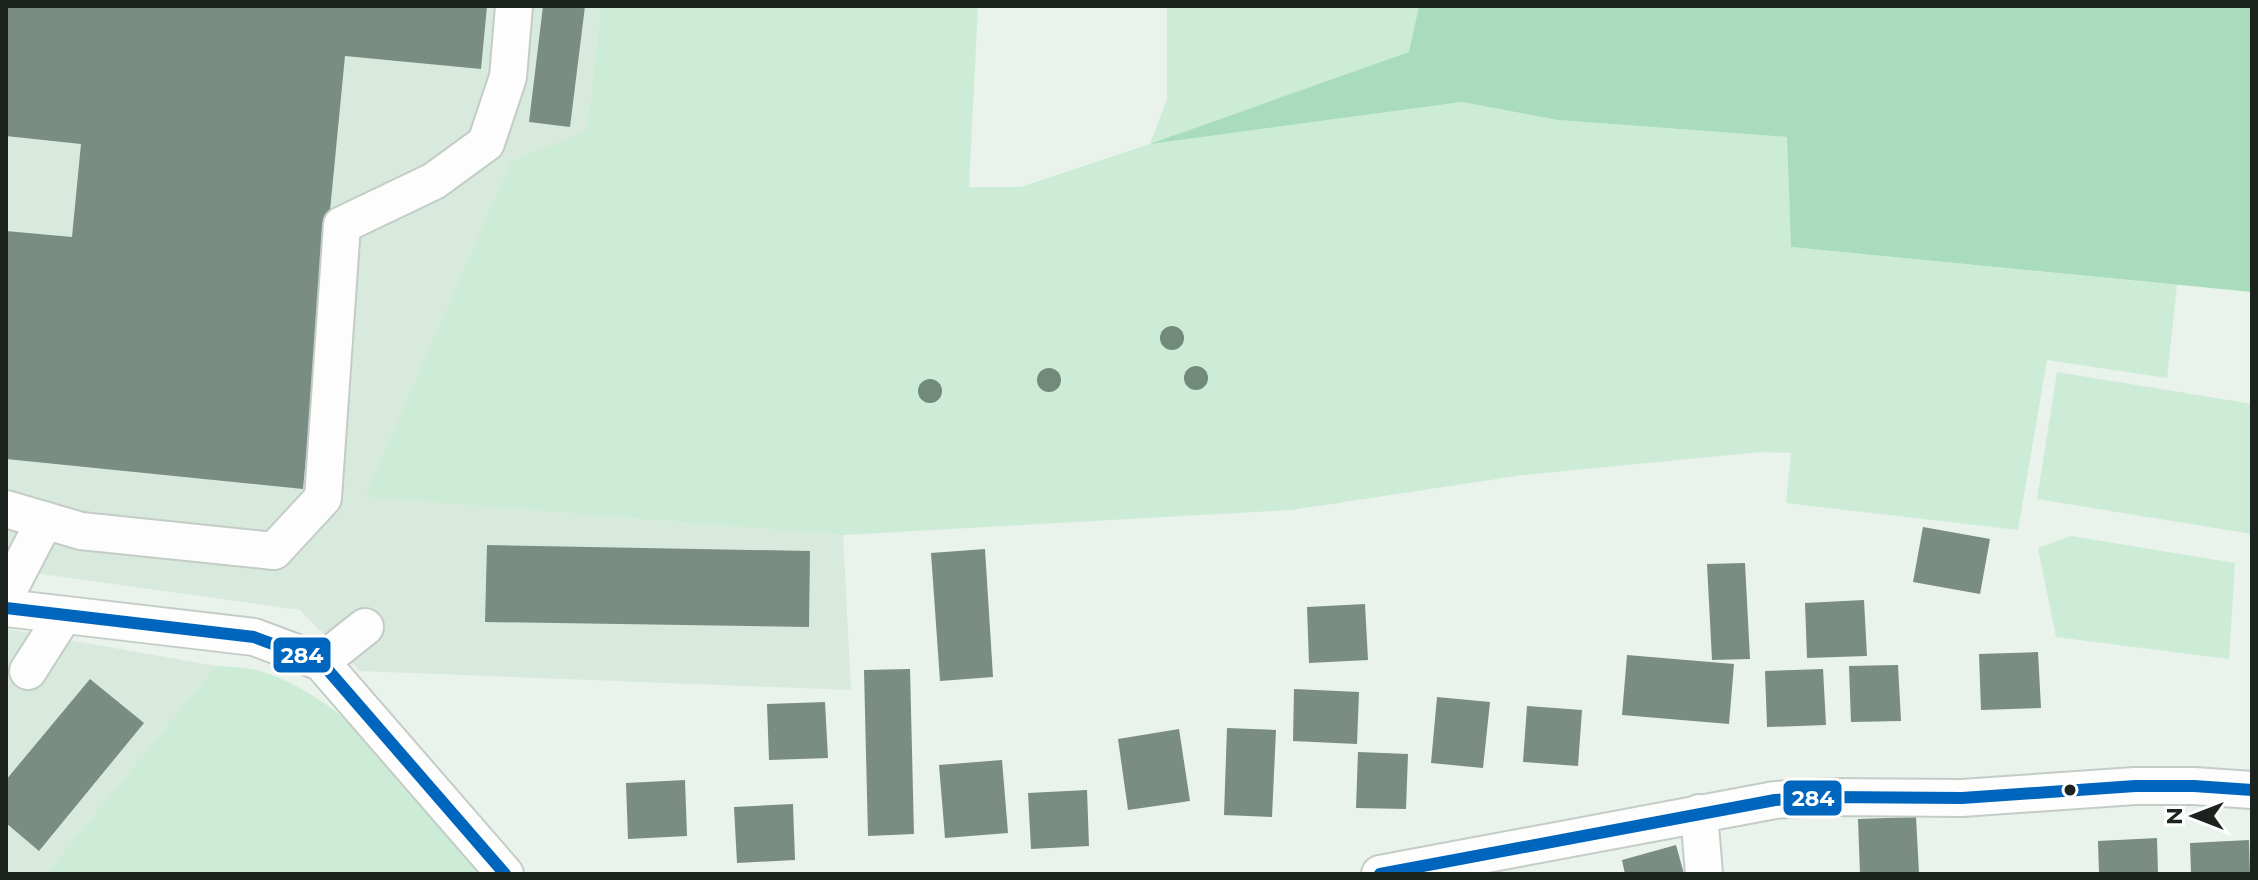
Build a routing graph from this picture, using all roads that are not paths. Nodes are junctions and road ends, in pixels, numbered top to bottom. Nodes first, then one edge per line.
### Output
1 (514, 6) edge
2 (6, 509) edge
3 (45, 520) junction
4 (6, 595) edge
5 (6, 608) edge
6 (63, 616) junction
7 (365, 627) dead end
8 (321, 662) junction
9 (28, 671) dead end
10 (2252, 790) edge
11 (1699, 813) junction
12 (505, 874) edge
13 (1380, 874) edge
14 (1704, 874) edge

1 - 3 street
2 - 3 street
3 - 4 street
5 - 6 street
6 - 8 street
6 - 9 street
7 - 8 street
8 - 12 street
10 - 11 street
11 - 13 street
11 - 14 street

